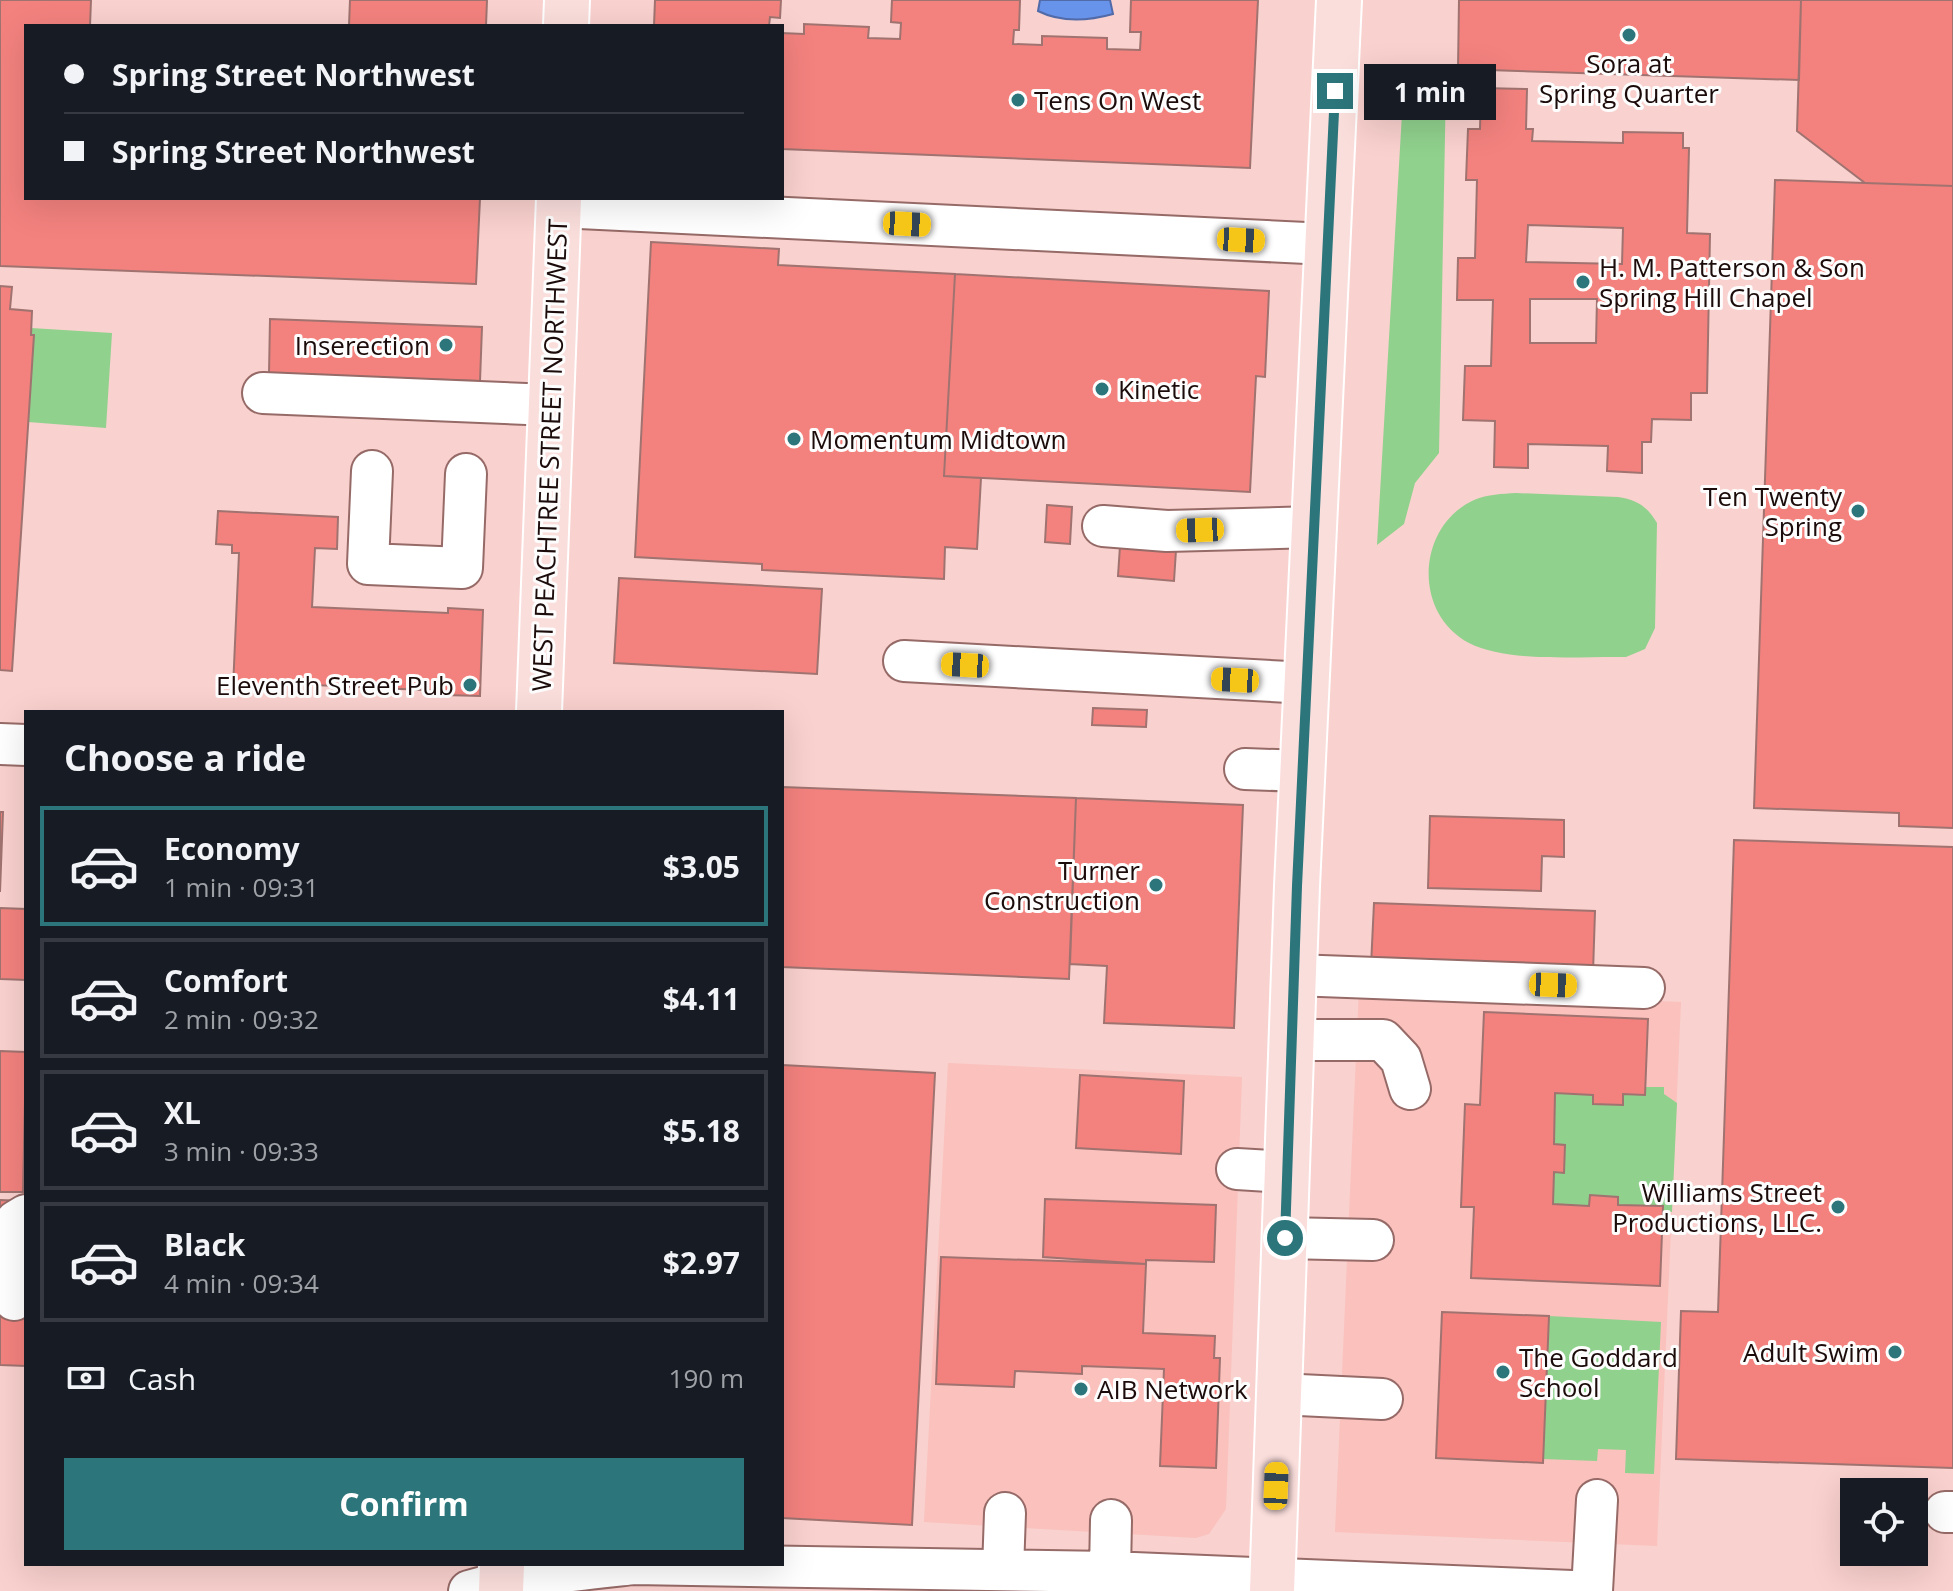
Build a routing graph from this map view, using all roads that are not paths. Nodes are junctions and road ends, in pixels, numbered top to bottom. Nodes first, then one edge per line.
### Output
1 (567, 0) edge
2 (1339, 0) edge
3 (566, 24) edge
4 (559, 202) edge
5 (1327, 244) junction
6 (263, 393) dead end
7 (551, 405) junction
8 (372, 471) dead end
9 (466, 474) dead end
10 (1103, 526) dead end
11 (1314, 527) junction
12 (904, 661) dead end
13 (1307, 683) junction
14 (539, 710) edge
15 (0, 744) edge
16 (24, 745) edge
17 (1245, 769) dead end
18 (1303, 771) junction
19 (1294, 975) junction
20 (1644, 988) dead end
21 (1292, 1040) junction
22 (1410, 1089) dead end
23 (1237, 1169) dead end
24 (1287, 1172) junction
25 (24, 1216) edge
26 (1285, 1238) junction
27 (1373, 1240) dead end
28 (14, 1300) dead end
29 (1279, 1394) junction
30 (1382, 1399) dead end
31 (1597, 1500) dead end
32 (1005, 1513) dead end
33 (1111, 1520) dead end
34 (618, 1566) edge
35 (674, 1566) edge
36 (1003, 1570) junction
37 (1110, 1572) junction
38 (953, 1580) edge
39 (493, 1582) edge
40 (1273, 1584) edge
41 (1572, 1591) edge
42 (1592, 1591) edge

1 - 3 main road
2 - 5 main road
4 - 5 street
4 - 7 main road, WEST PEACHTREE STREET NORTHWEST
5 - 11 main road
6 - 7 street
7 - 14 main road, WEST PEACHTREE STREET NORTHWEST
8 - 9 street
10 - 11 street
11 - 13 main road
12 - 13 street
13 - 18 main road
15 - 16 street
17 - 18 street
18 - 19 main road
19 - 20 street
19 - 21 main road
21 - 22 street
21 - 24 main road
23 - 24 street
24 - 26 main road
25 - 28 street
26 - 27 street
26 - 29 main road
29 - 30 street
29 - 40 main road
31 - 42 street
32 - 36 street
33 - 37 street
34 - 39 street
35 - 38 street
36 - 37 street
36 - 38 street
37 - 40 street
40 - 41 street

